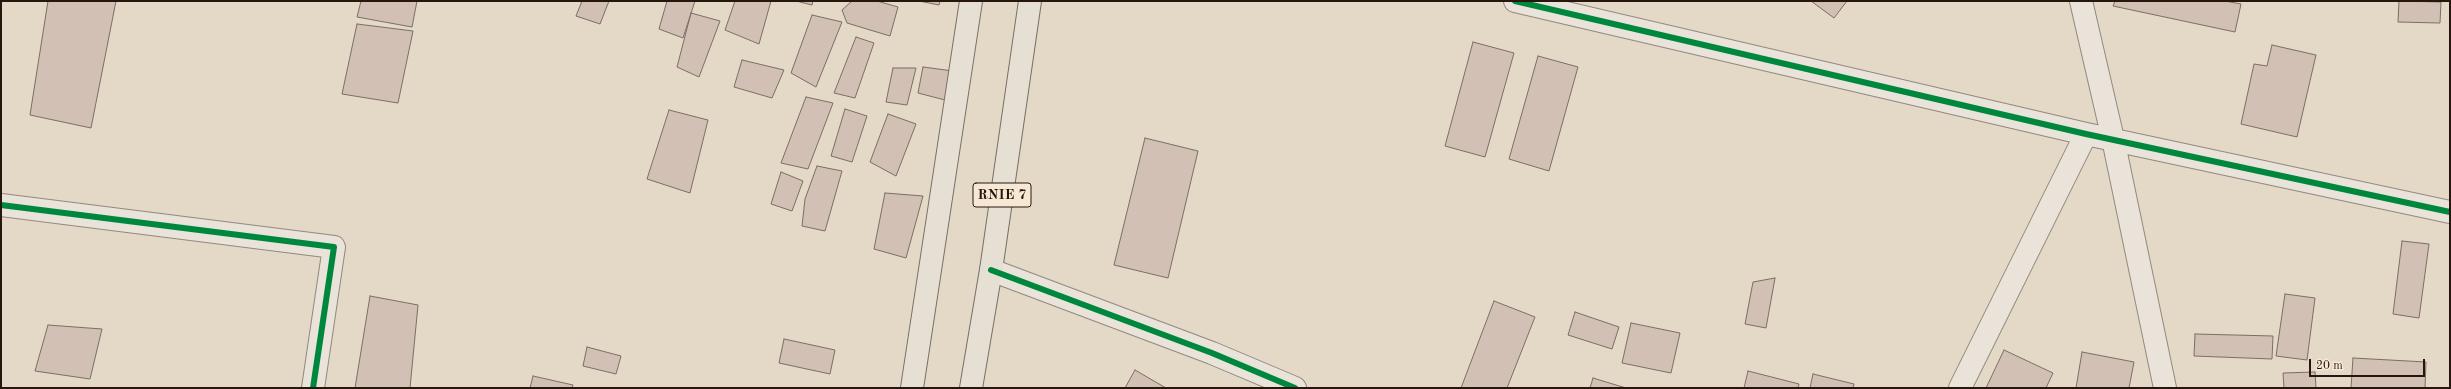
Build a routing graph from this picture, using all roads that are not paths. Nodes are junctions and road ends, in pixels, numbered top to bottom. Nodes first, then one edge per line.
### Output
1 (971, 1) edge
2 (1030, 1) edge
3 (1515, 1) edge
4 (2080, 1) edge
5 (2086, 134) junction
6 (2113, 139) junction
7 (1, 205) edge
8 (2449, 209) edge
9 (991, 270) junction
10 (313, 388) edge
11 (912, 388) edge
12 (971, 388) edge
13 (1295, 388) edge
14 (1960, 388) edge
15 (2165, 388) edge

1 - 11 main road
2 - 9 main road, RNIE 7 / RNIE 7
3 - 5 street
4 - 6 street
5 - 6 street
5 - 14 street
6 - 8 street
6 - 15 street
7 - 10 street
9 - 12 main road, RNIE 7 / RNIE 7
9 - 13 street

